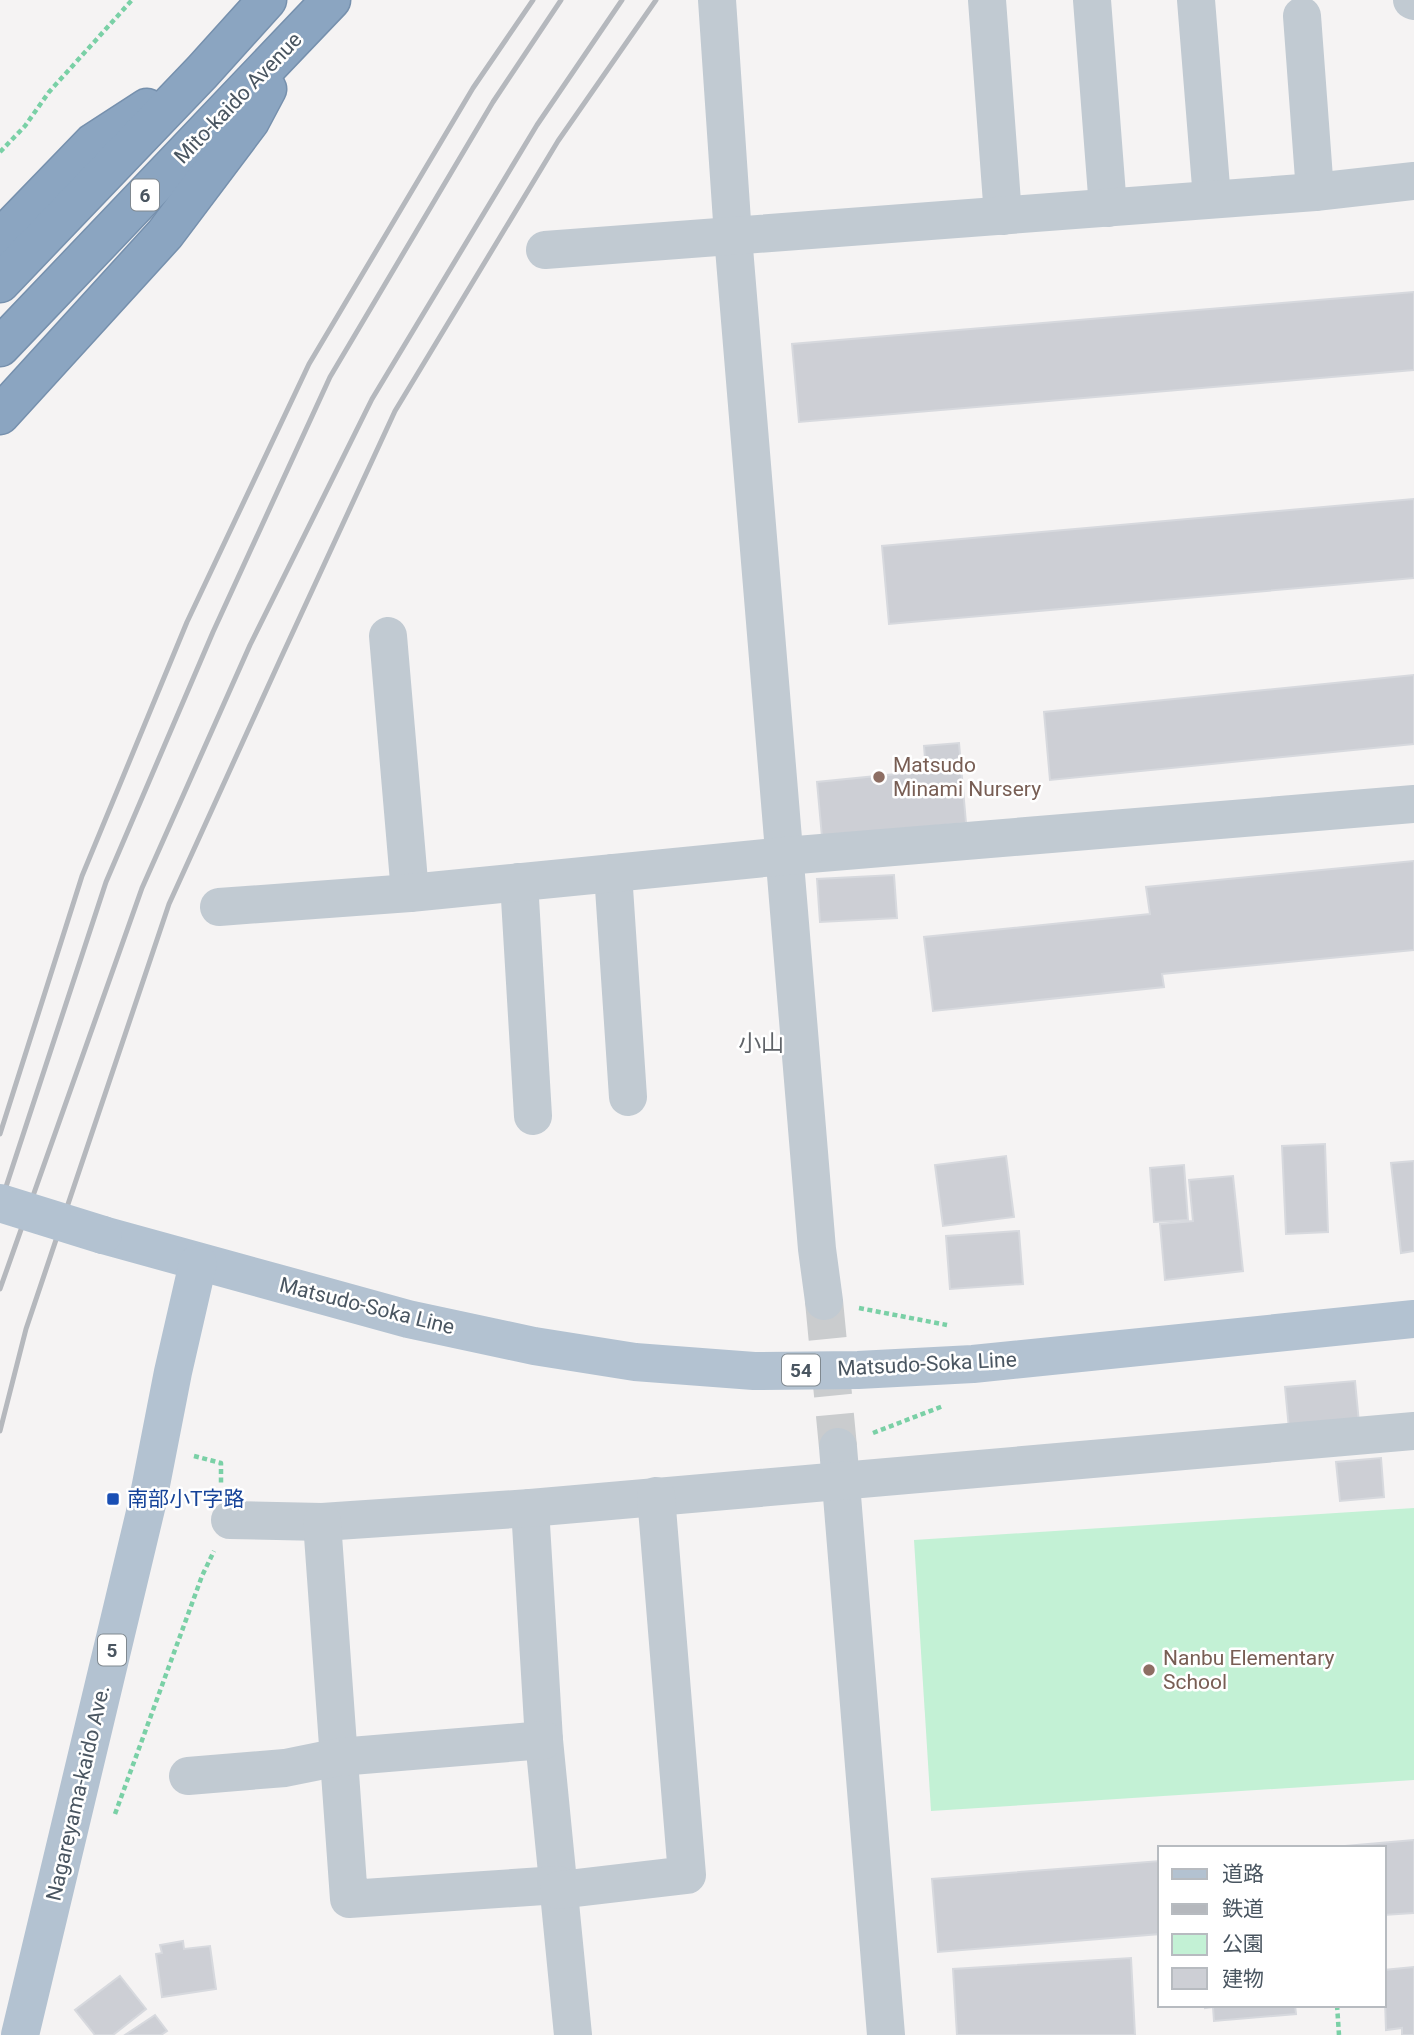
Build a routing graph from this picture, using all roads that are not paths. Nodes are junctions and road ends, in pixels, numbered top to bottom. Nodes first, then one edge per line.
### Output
1 (267, 0) edge
2 (331, 0) edge
3 (717, 0) edge
4 (987, 0) edge
5 (1092, 0) edge
6 (1196, 0) edge
7 (1302, 16) dead end
8 (290, 43) junction
9 (202, 72) junction
10 (1414, 181) edge
11 (1315, 192) junction
12 (1212, 199) junction
13 (1108, 208) junction
14 (1003, 215) junction
15 (733, 236) junction
16 (0, 239) edge
17 (545, 250) dead end
18 (0, 283) edge
19 (0, 346) edge
20 (0, 415) edge
21 (388, 636) dead end
22 (1414, 804) edge
23 (785, 856) junction
24 (613, 873) junction
25 (519, 883) junction
26 (410, 893) junction
27 (219, 906) dead end
28 (628, 1097) dead end
29 (533, 1116) dead end
30 (0, 1203) edge
31 (198, 1263) junction
32 (824, 1301) tunnel mouth
33 (1414, 1319) edge
34 (1414, 1431) edge
35 (840, 1463) junction
36 (656, 1496) junction
37 (225, 1505) road end
38 (530, 1508) junction
39 (322, 1521) junction
40 (544, 1740) junction
41 (339, 1757) junction
42 (188, 1776) dead end
43 (559, 1888) junction
44 (20, 2035) edge
45 (573, 2035) edge
46 (886, 2035) edge

1 - 9 highway, Mito-kaido Avenue / 6
2 - 8 highway, Mito-kaido Avenue / 6
3 - 15 street
4 - 14 street
5 - 13 street
6 - 12 street
7 - 11 street
8 - 19 highway, Mito-kaido Avenue / 6
8 - 20 highway
9 - 16 highway
9 - 18 highway, Mito-kaido Avenue / 6
10 - 11 street
11 - 12 street
12 - 13 street
13 - 14 street
14 - 15 street
15 - 17 street
15 - 23 street
21 - 26 street
22 - 23 street
23 - 24 street
23 - 32 street
24 - 25 street
24 - 28 street
25 - 26 street
25 - 29 street
26 - 27 street
30 - 31 main road, Matsudo-Soka Line, bridge
31 - 33 main road, Matsudo-Soka Line / 54
31 - 44 main road, Nagareyama-kaido Ave. / 5
34 - 35 street
35 - 36 street
35 - 46 street
36 - 38 street
36 - 43 street
37 - 39 street
38 - 39 street
38 - 40 street
39 - 41 street
40 - 41 street
40 - 43 street
41 - 42 street
41 - 43 street
43 - 45 street

